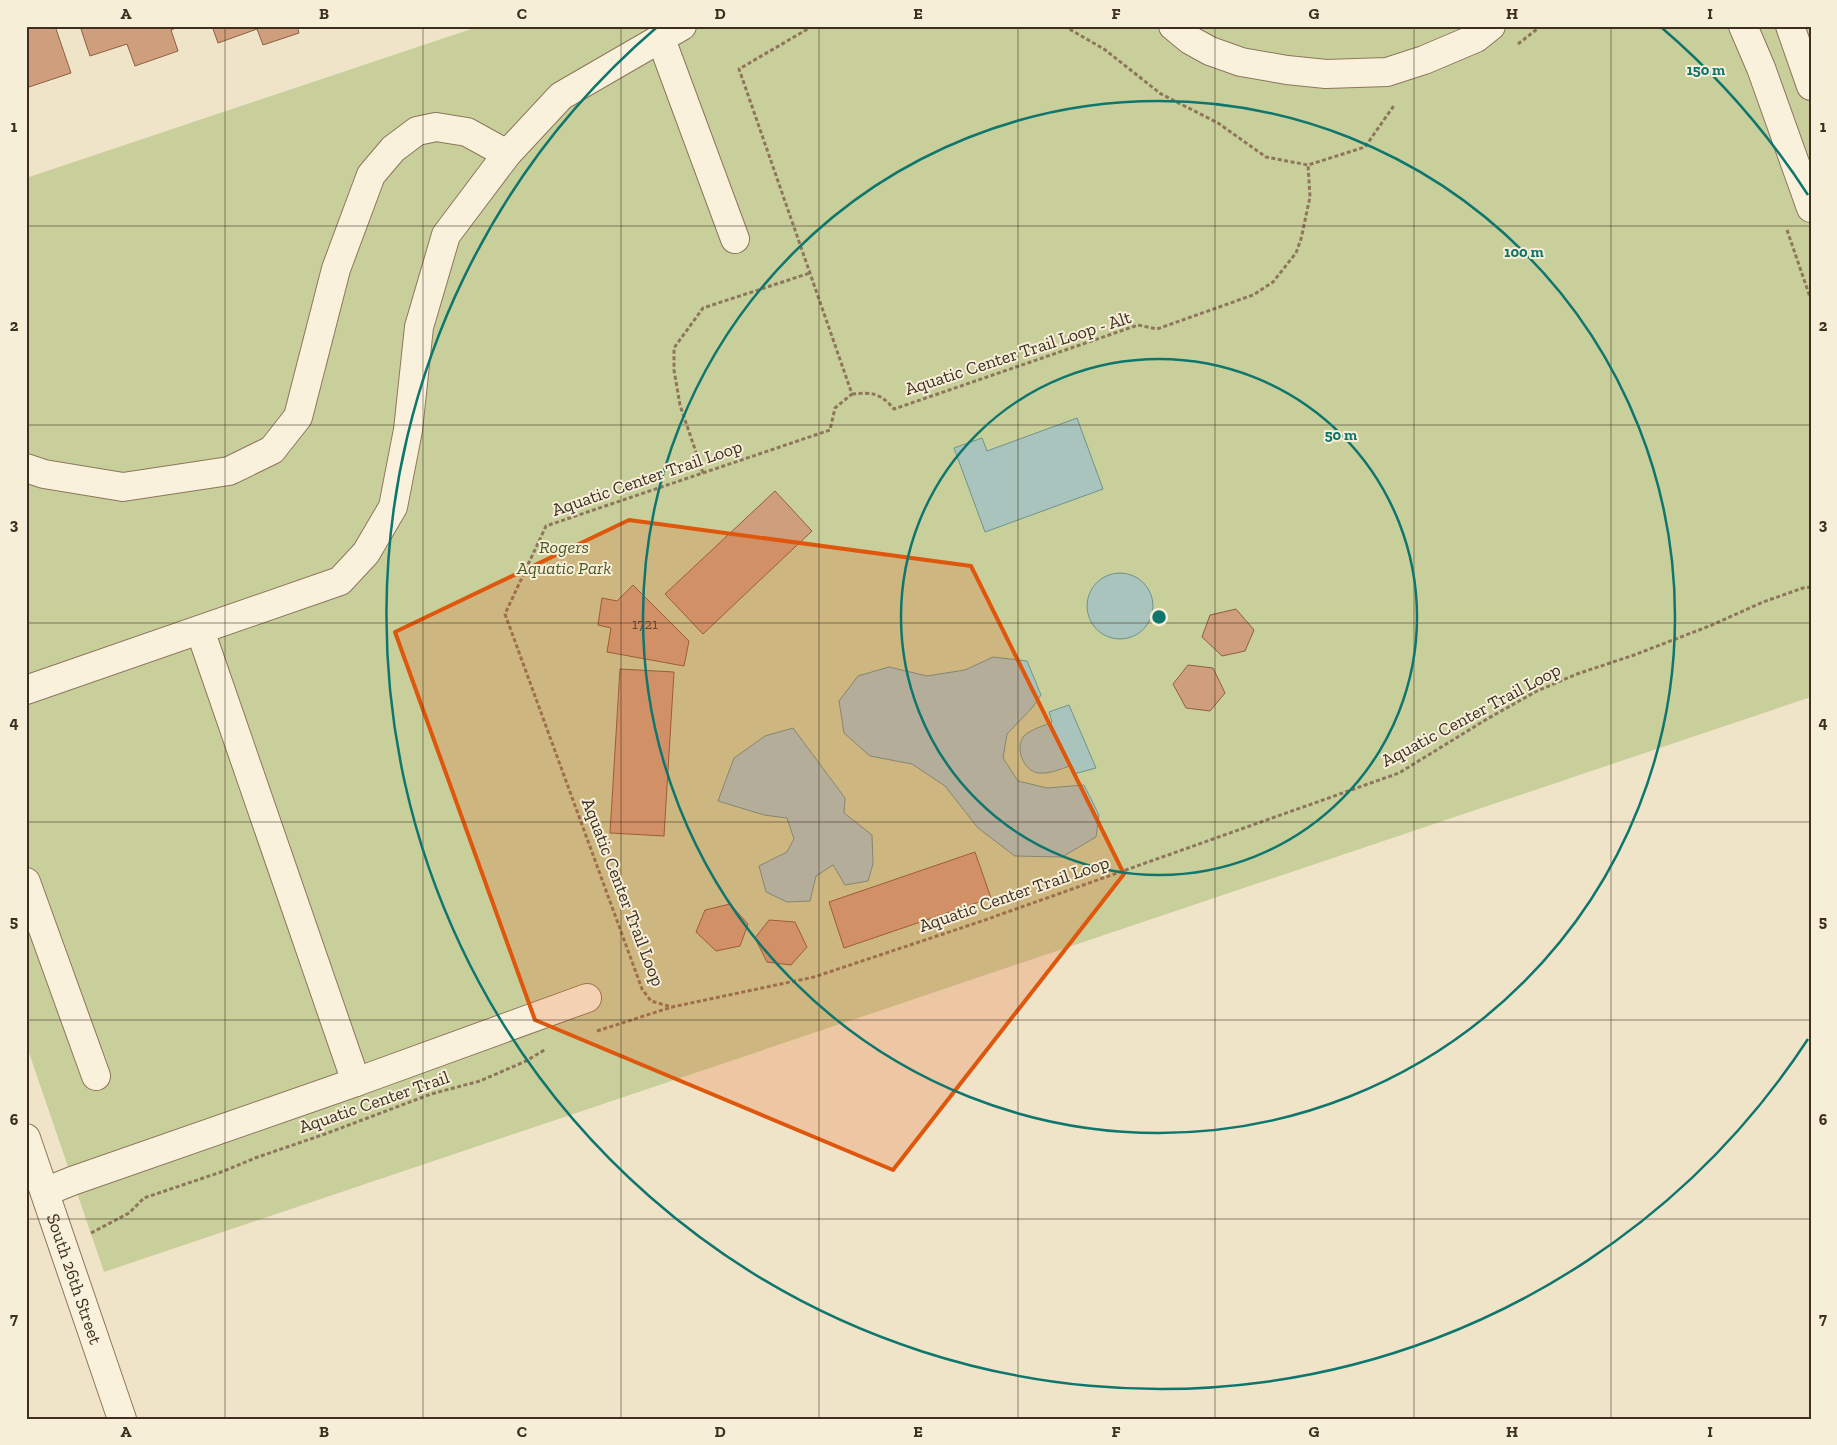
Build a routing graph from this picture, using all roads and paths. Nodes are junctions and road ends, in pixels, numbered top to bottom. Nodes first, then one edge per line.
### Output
1 (813, 26) edge
2 (1173, 26) edge
3 (1491, 26) edge
4 (1743, 26) edge
5 (1790, 26) edge
6 (672, 32) edge
7 (1811, 86) edge
8 (508, 154) junction
9 (1308, 165) dead end
10 (1811, 208) edge
11 (735, 239) dead end
12 (810, 273) junction
13 (852, 394) junction
14 (26, 468) edge
15 (704, 473) junction
16 (1811, 587) edge
17 (200, 630) junction
18 (26, 690) edge
19 (26, 882) edge
20 (587, 998) dead end
21 (672, 1007) junction
22 (590, 1033) dead end
23 (547, 1048) dead end
24 (96, 1076) dead end
25 (356, 1082) junction
26 (26, 1138) edge
27 (45, 1192) junction
28 (91, 1234) dead end
29 (122, 1419) edge

1 - 12 path
2 - 3 street
4 - 10 street
5 - 7 street
6 - 8 street
6 - 11 street
8 - 14 street
8 - 17 street
9 - 13 path, Aquatic Center Trail Loop - Alt
12 - 13 path
12 - 15 path
13 - 15 path, Aquatic Center Trail Loop
15 - 21 path, Aquatic Center Trail Loop
16 - 21 path, Aquatic Center Trail Loop
17 - 18 street
17 - 25 street
19 - 24 street
20 - 25 street
21 - 22 path
23 - 28 path, Aquatic Center Trail
25 - 27 street
26 - 27 street, South 26th Street
27 - 29 street, South 26th Street

